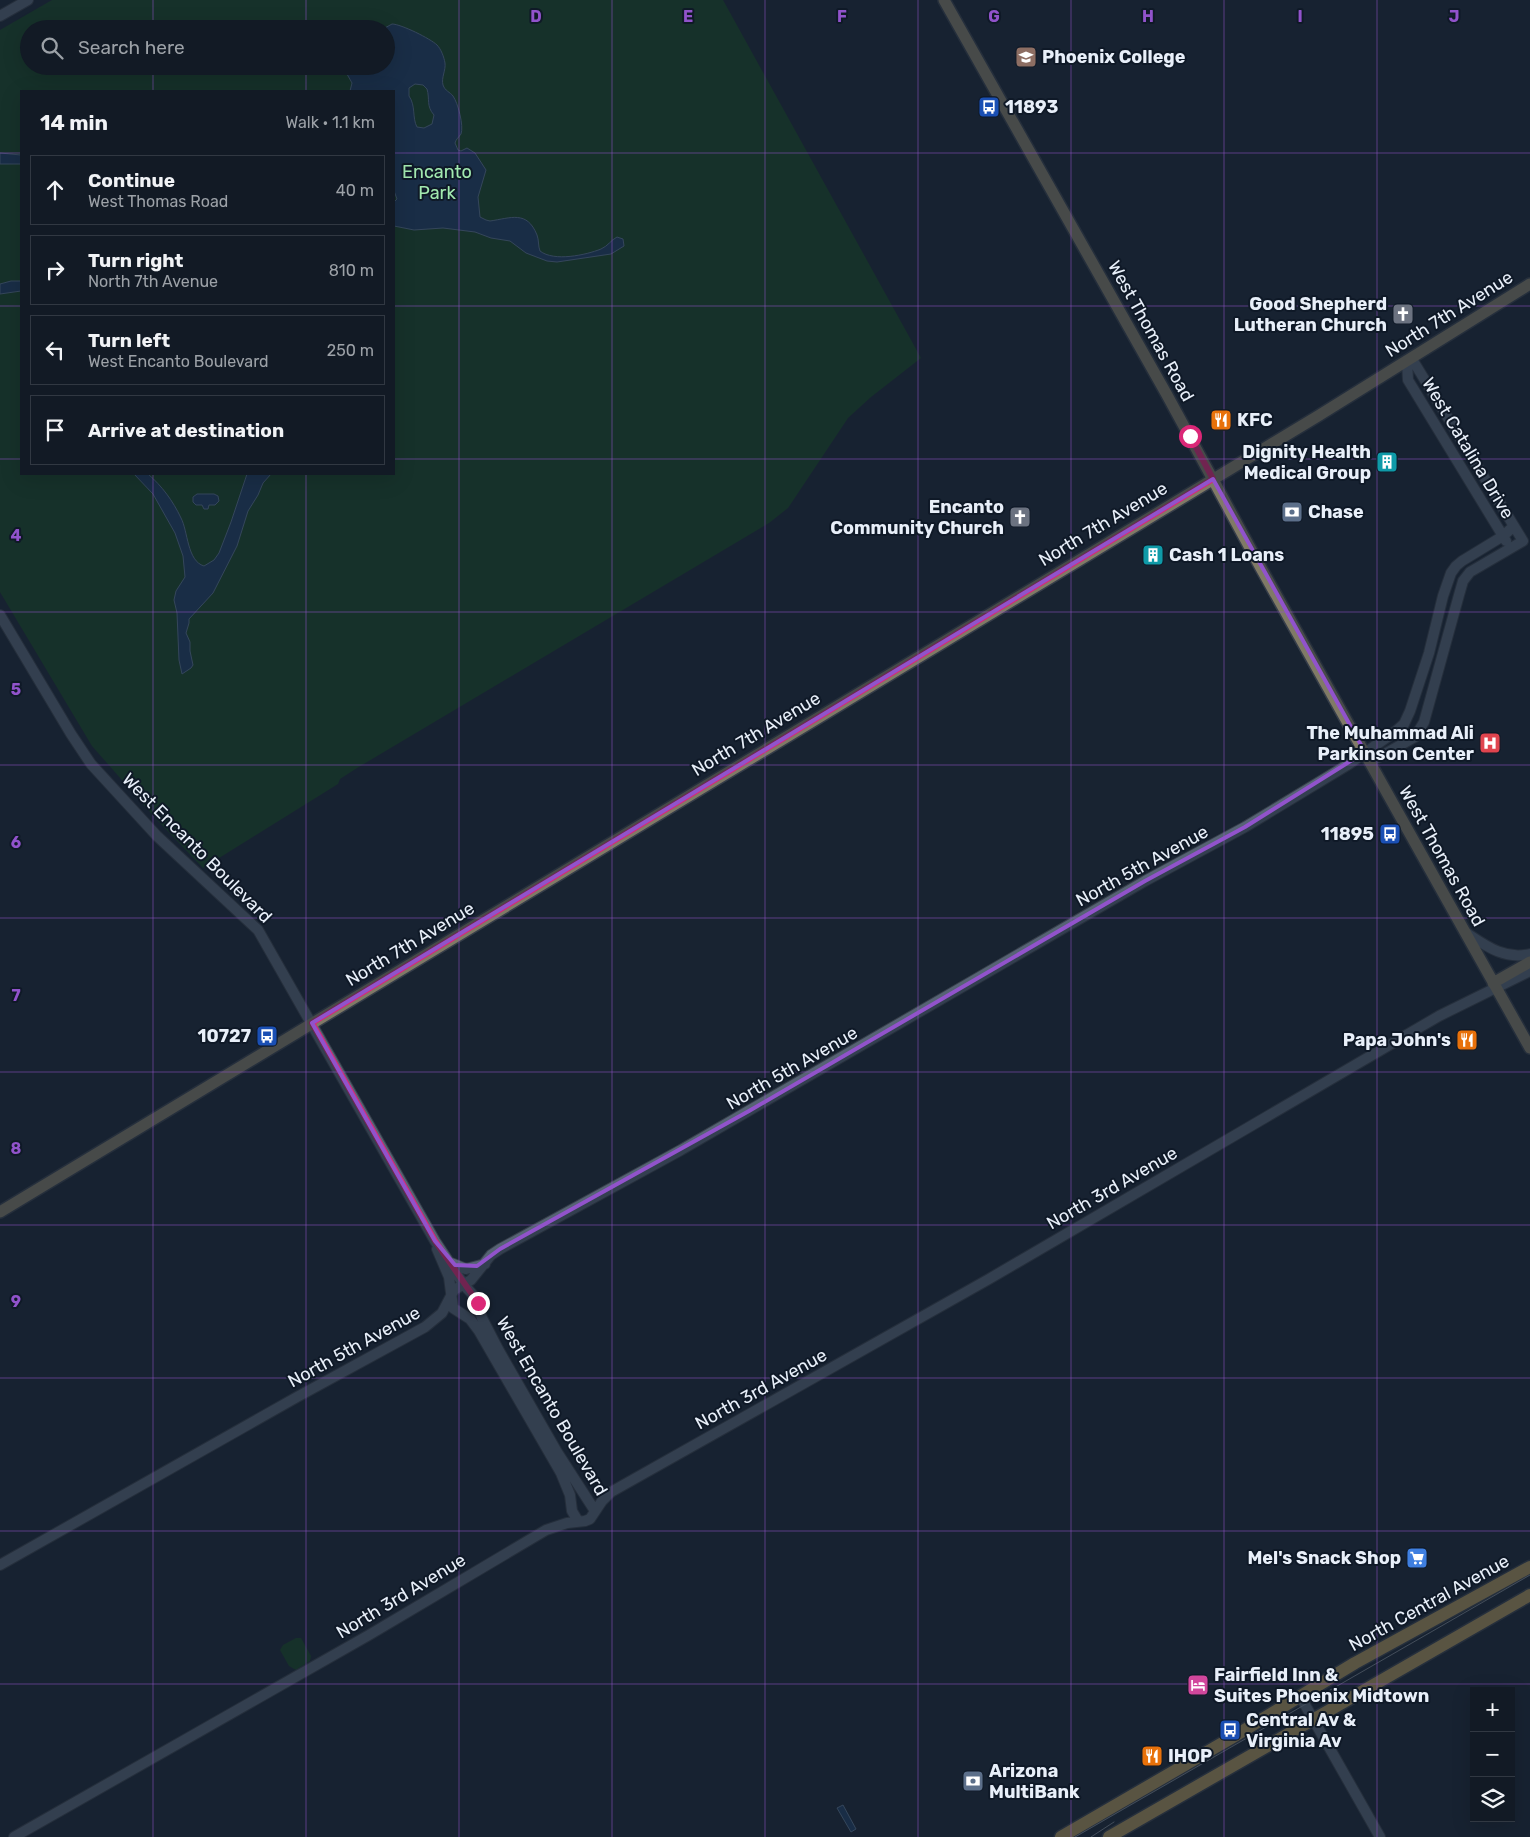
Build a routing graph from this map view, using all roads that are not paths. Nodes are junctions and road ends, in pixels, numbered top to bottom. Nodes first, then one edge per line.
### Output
1 (28, 0) edge
2 (944, 0) edge
3 (0, 16) edge
4 (1530, 284) edge
5 (1409, 360) junction
6 (1213, 479) junction
7 (1514, 526) junction
8 (1503, 536) junction
9 (1522, 541) joint
10 (1510, 548) junction
11 (1441, 607) junction
12 (1454, 610) junction
13 (0, 615) edge
14 (1367, 757) junction
15 (1464, 931) junction
16 (1530, 954) edge
17 (1530, 962) edge
18 (1530, 971) edge
19 (1495, 985) junction
20 (312, 1023) junction
21 (1530, 1048) edge
22 (0, 1212) edge
23 (435, 1241) junction
24 (451, 1263) junction
25 (485, 1264) junction
26 (464, 1284) junction
27 (451, 1296) junction
28 (595, 1511) junction
29 (578, 1521) junction
30 (0, 1564) edge
31 (1530, 1567) edge
32 (1530, 1595) edge
33 (1303, 1702) junction
34 (1313, 1719) junction
35 (14, 1837) edge
36 (1061, 1837) edge
37 (1109, 1837) edge
38 (1380, 1837) edge

1 - 3 street
2 - 6 main road, West Thomas Road
4 - 5 main road, North 7th Avenue
5 - 6 main road, North 7th Avenue
5 - 7 street, West Catalina Drive
5 - 8 street, West Catalina Drive
6 - 14 main road, West Thomas Road
6 - 20 main road, North 7th Avenue
7 - 8 street, North 5th Avenue
7 - 9 street, West Catalina Drive
8 - 10 street, West Catalina Drive
8 - 11 street, North 5th Avenue
9 - 10 street, North 5th Avenue
10 - 12 street, North 5th Avenue
11 - 12 street
11 - 14 street, North 5th Avenue
12 - 14 street, North 5th Avenue
13 - 20 street, West Encanto Boulevard
14 - 15 main road, West Thomas Road
14 - 25 street, North 5th Avenue
15 - 16 street
15 - 19 main road, West Thomas Road
17 - 19 main road
18 - 19 street, North 3rd Avenue
19 - 21 main road, West Thomas Road
19 - 28 street, North 3rd Avenue
20 - 22 main road, North 7th Avenue
20 - 23 street, West Encanto Boulevard
23 - 24 street, West Encanto Boulevard
23 - 27 street, West Encanto Boulevard
24 - 25 street
24 - 26 street, West Encanto Boulevard
25 - 26 street, North 5th Avenue
26 - 27 street, North 5th Avenue
26 - 28 street, West Encanto Boulevard
27 - 29 street, West Encanto Boulevard
27 - 30 street, North 5th Avenue
28 - 29 street, North 3rd Avenue
29 - 35 street, North 3rd Avenue
31 - 33 main road, North Central Avenue
32 - 34 main road
33 - 34 street
33 - 36 main road, North Central Avenue
34 - 37 main road
34 - 38 street

